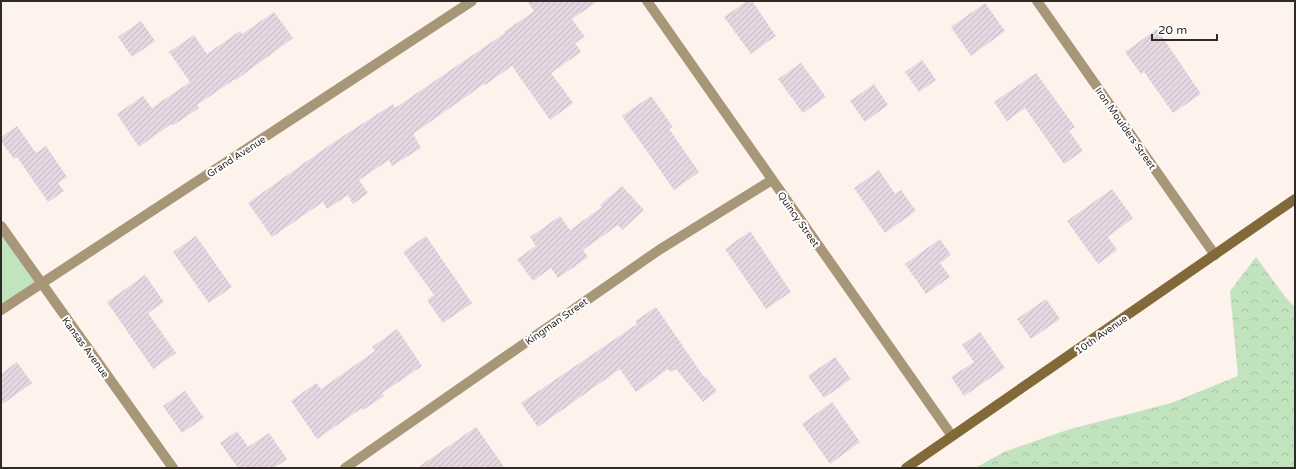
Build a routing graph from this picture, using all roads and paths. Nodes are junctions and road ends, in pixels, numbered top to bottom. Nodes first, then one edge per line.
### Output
1 (472, 1) edge
2 (647, 1) edge
3 (1037, 1) edge
4 (772, 180) junction
5 (1295, 199) edge
6 (1, 226) edge
7 (1215, 255) junction
8 (41, 284) junction
9 (1, 310) edge
10 (952, 436) junction
11 (173, 468) edge
12 (344, 468) edge
13 (906, 468) edge

1 - 8 street, Grand Avenue
2 - 4 street, Quincy Street
3 - 7 street, Iron Moulders Street
4 - 10 street, Quincy Street
4 - 12 street, Kingman Street
5 - 7 street, 10th Avenue
6 - 8 street, Kansas Avenue
7 - 10 street, 10th Avenue
8 - 9 street, Grand Avenue
8 - 11 street, Kansas Avenue
10 - 13 street, 10th Avenue

